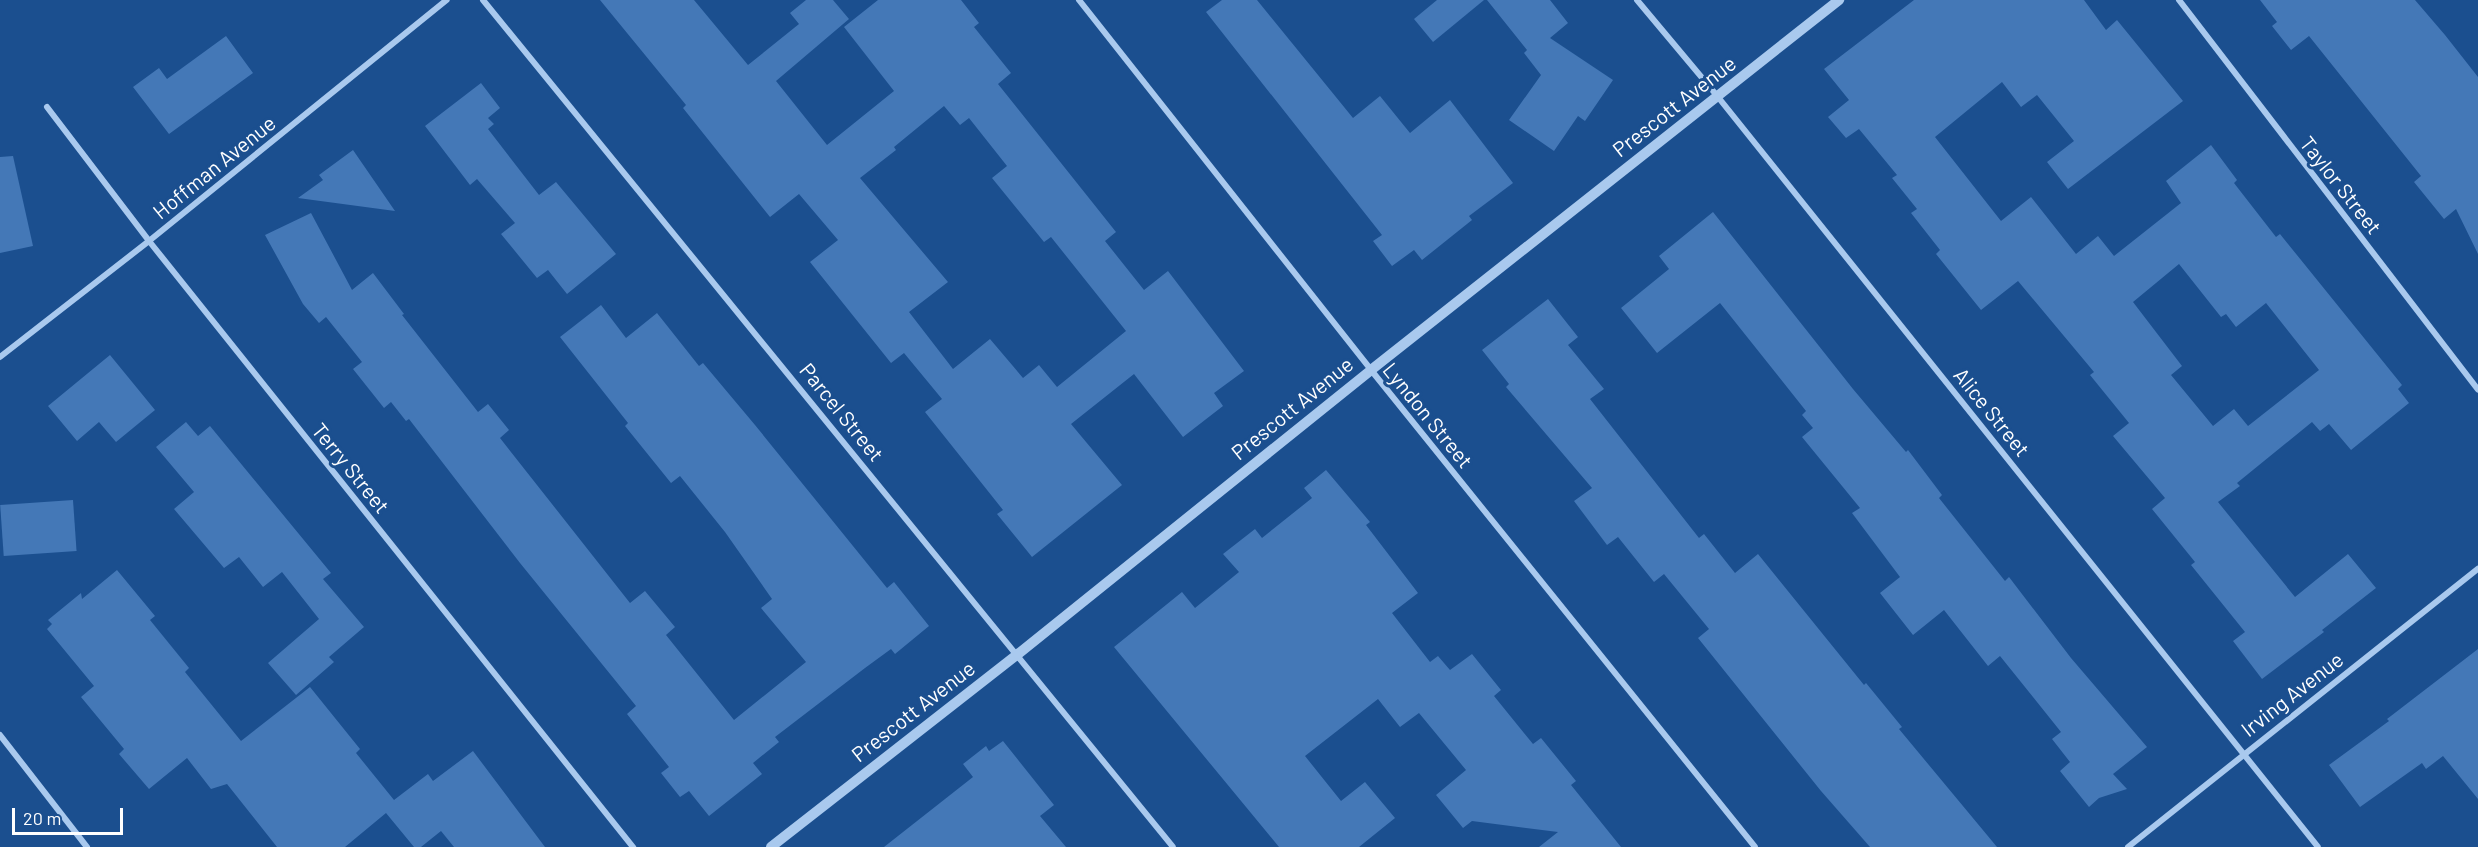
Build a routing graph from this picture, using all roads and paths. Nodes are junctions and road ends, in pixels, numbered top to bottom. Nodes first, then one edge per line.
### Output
1 (447, 0) edge
2 (483, 0) edge
3 (1079, 0) edge
4 (1637, 0) edge
5 (1839, 0) edge
6 (2179, 0) edge
7 (1718, 97) junction
8 (47, 107) dead end
9 (149, 241) junction
10 (0, 357) edge
11 (1371, 370) junction
12 (2478, 389) edge
13 (2478, 568) edge
14 (1018, 654) junction
15 (0, 735) edge
16 (2244, 753) junction
17 (87, 847) edge
18 (633, 847) edge
19 (771, 847) edge
20 (1173, 847) edge
21 (1755, 847) edge
22 (2128, 847) edge
23 (2318, 847) edge

1 - 9 street, Hoffman Avenue
2 - 14 street, Parcel Street
3 - 11 street, Lyndon Street
4 - 7 street, Alice Street
5 - 7 street, Prescott Avenue
6 - 12 street, Taylor Street
7 - 11 street, Prescott Avenue
7 - 16 street, Alice Street
8 - 9 street, Terry Street
9 - 10 street, Hoffman Avenue
9 - 18 street, Terry Street
11 - 14 street, Prescott Avenue
11 - 21 street, Lyndon Street
13 - 16 street, Irving Avenue
14 - 19 street, Prescott Avenue
14 - 20 street, Parcel Street
15 - 17 street
16 - 22 street, Irving Avenue
16 - 23 street, Alice Street

